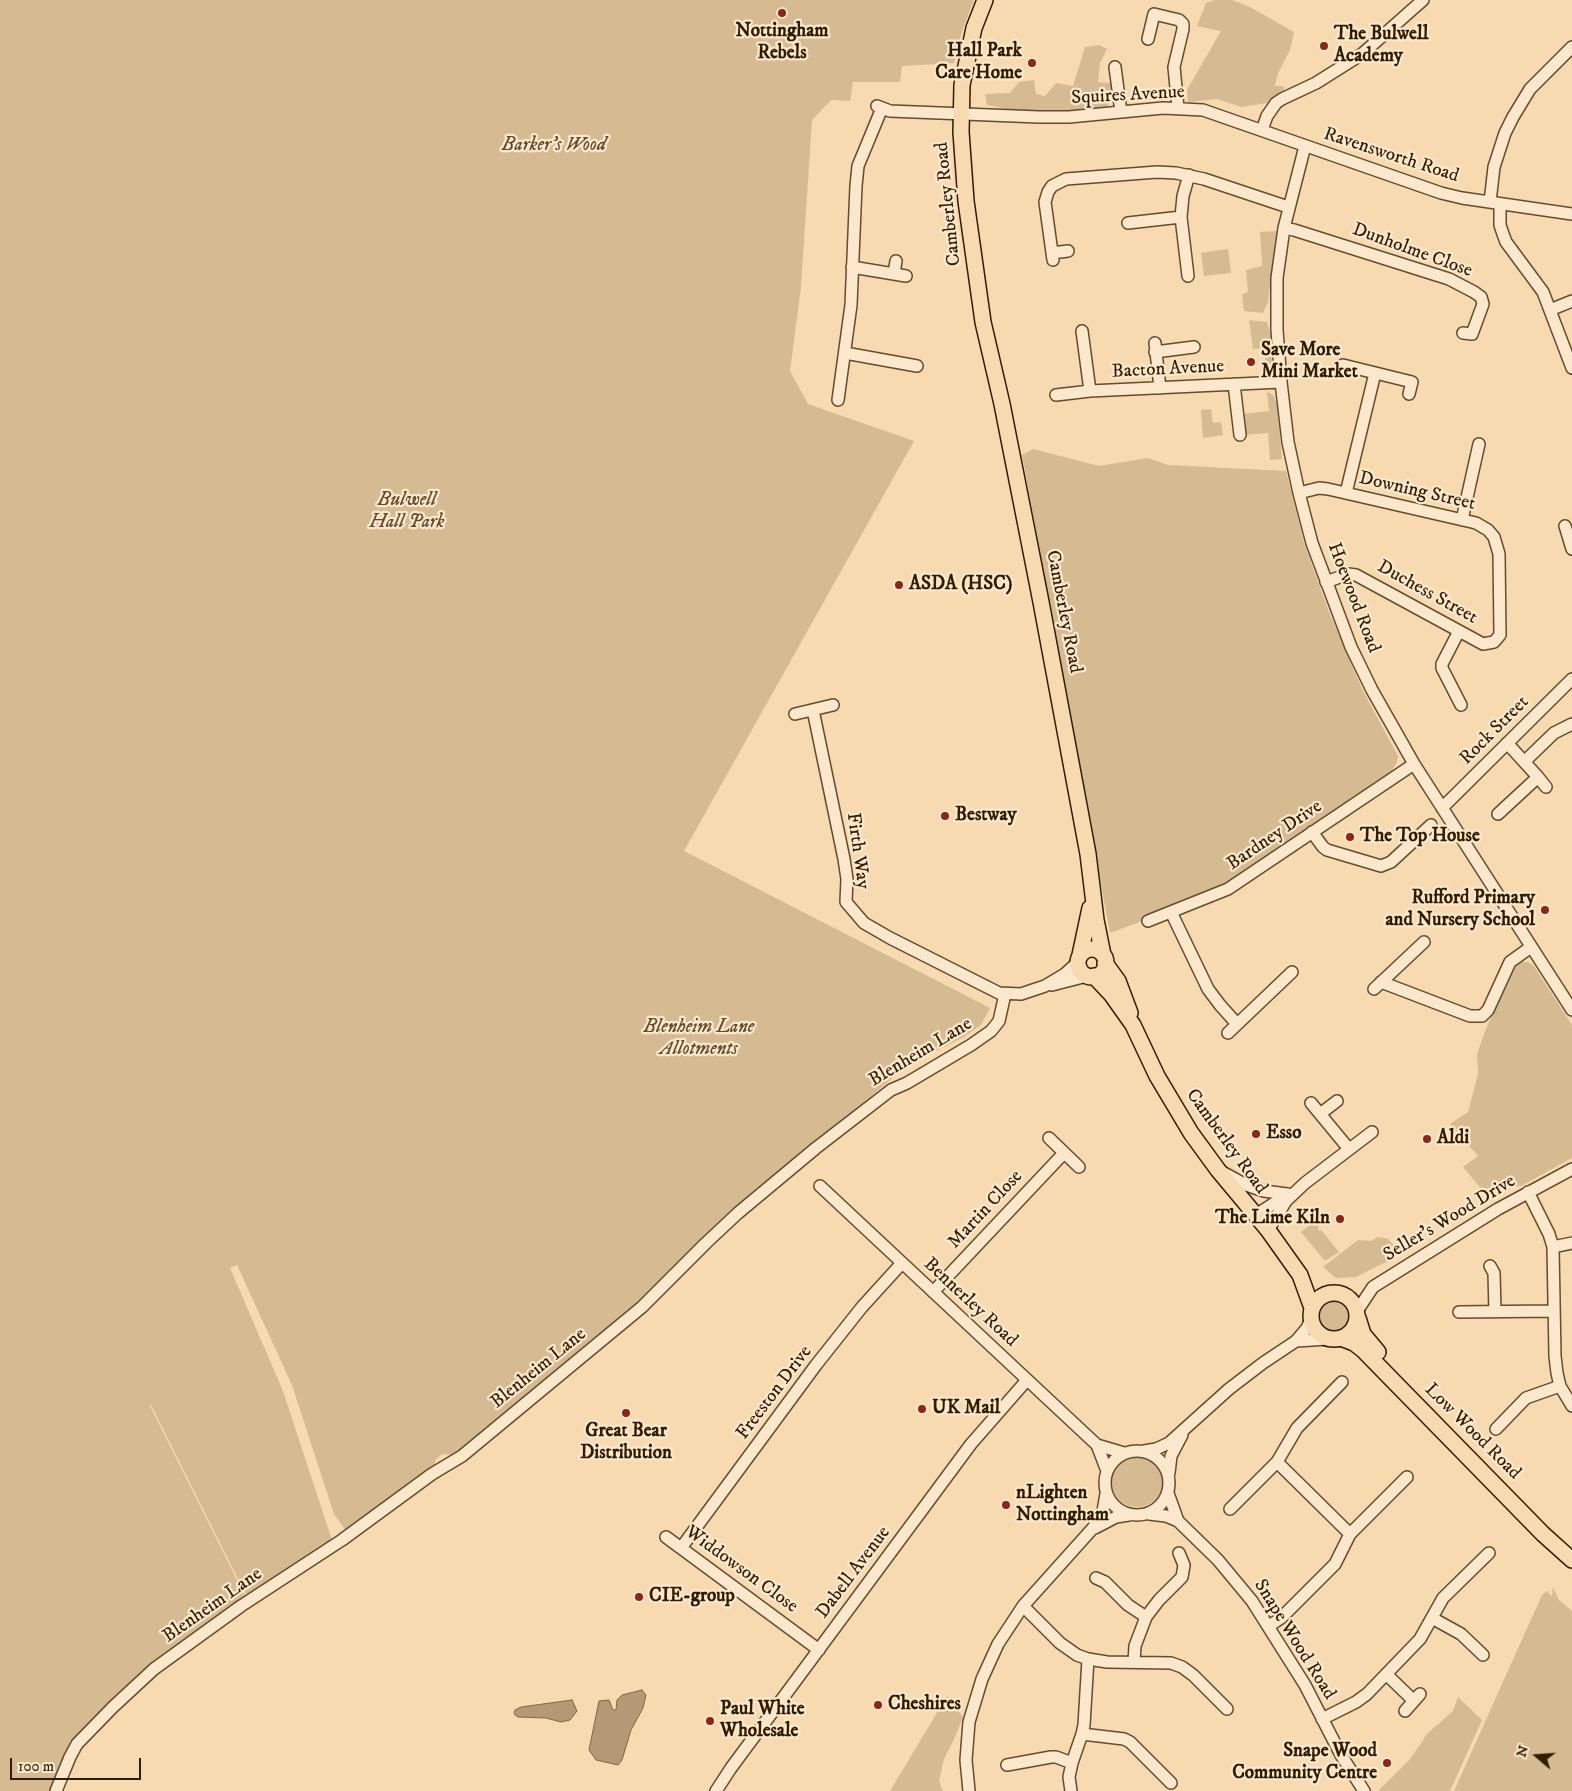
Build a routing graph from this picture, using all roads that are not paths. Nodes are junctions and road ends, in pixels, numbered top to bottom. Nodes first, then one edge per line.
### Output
1 (984, 0) edge
2 (1423, 0) edge
3 (1148, 39) dead end
4 (1572, 47) edge
5 (1115, 67) dead end
6 (1178, 108) junction
7 (1121, 112) junction
8 (961, 115) junction
9 (1262, 130) junction
10 (1305, 146) junction
11 (1189, 175) junction
12 (1495, 203) junction
13 (1288, 207) junction
14 (1572, 213) edge
15 (1181, 217) junction
16 (1128, 223) dead end
17 (1284, 228) junction
18 (1068, 251) dead end
19 (896, 261) dead end
20 (852, 267) junction
21 (1192, 269) dead end
22 (894, 274) junction
23 (906, 276) dead end
24 (1572, 301) edge
25 (1550, 310) junction
26 (1463, 333) dead end
27 (1080, 337) dead end
28 (1186, 345) dead end
29 (845, 353) junction
30 (917, 366) dead end
31 (1342, 366) dead end
32 (1572, 368) edge
33 (1375, 373) junction
34 (1281, 382) junction
35 (1234, 384) junction
36 (1160, 388) junction
37 (1090, 392) junction
38 (1409, 394) dead end
39 (1056, 395) dead end
40 (838, 400) dead end
41 (1226, 427) dead end
42 (1475, 448) dead end
43 (1299, 493) junction
44 (1346, 493) junction
45 (1462, 520) junction
46 (1566, 526) dead end
47 (1571, 542) edge
48 (1326, 582) junction
49 (1459, 631) junction
50 (1483, 644) joint
51 (1572, 679) edge
52 (833, 705) dead end
53 (1461, 705) dead end
54 (813, 710) junction
55 (795, 714) dead end
56 (1572, 724) edge
57 (1508, 743) junction
58 (1524, 762) junction
59 (1414, 764) junction
60 (1538, 777) junction
61 (1546, 786) dead end
62 (1501, 806) dead end
63 (1442, 808) junction
64 (1413, 825) dead end
65 (1431, 825) dead end
66 (1312, 832) junction
67 (1421, 834) junction
68 (1092, 886) junction
69 (1171, 912) junction
70 (1148, 921) dead end
71 (1424, 942) dead end
72 (1531, 947) junction
73 (1079, 958) junction
74 (1104, 959) junction
75 (1292, 972) dead end
76 (1090, 976) junction
77 (1045, 986) junction
78 (1005, 994) junction
79 (1572, 1010) edge
80 (1237, 1024) junction
81 (1133, 1025) junction
82 (1228, 1033) dead end
83 (1337, 1101) dead end
84 (1310, 1103) dead end
85 (1320, 1114) junction
86 (1372, 1132) dead end
87 (1049, 1138) dead end
88 (1349, 1149) junction
89 (1064, 1153) junction
90 (1079, 1167) dead end
91 (1572, 1169) edge
92 (1218, 1170) junction
93 (1305, 1183) junction
94 (820, 1186) dead end
95 (1528, 1192) junction
96 (1287, 1194) junction
97 (1256, 1215) junction
98 (1268, 1230) junction
99 (1572, 1243) edge
100 (1553, 1247) junction
101 (902, 1263) junction
102 (1496, 1269) dead end
103 (1300, 1275) junction
104 (933, 1292) junction
105 (1333, 1292) junction
106 (1554, 1310) junction
107 (1459, 1312) dead end
108 (1495, 1312) junction
109 (1311, 1313) junction
110 (1357, 1314) junction
111 (1334, 1339) junction
112 (1296, 1341) junction
113 (1027, 1380) junction
114 (1342, 1382) dead end
115 (1560, 1386) junction
116 (1572, 1406) edge
117 (1499, 1421) dead end
118 (1186, 1429) junction
119 (1097, 1445) junction
120 (1144, 1451) junction
121 (1124, 1453) junction
122 (1276, 1462) junction
123 (1107, 1471) junction
124 (1169, 1474) junction
125 (1407, 1477) dead end
126 (1168, 1493) junction
127 (1106, 1494) junction
128 (1230, 1509) dead end
129 (1149, 1514) junction
130 (1130, 1515) junction
131 (1178, 1521) junction
132 (1093, 1528) junction
133 (1350, 1534) junction
134 (666, 1537) dead end
135 (681, 1548) junction
136 (1572, 1548) edge
137 (1179, 1553) dead end
138 (1489, 1553) dead end
139 (1572, 1560) edge
140 (1104, 1579) dead end
141 (1023, 1606) junction
142 (1146, 1617) junction
143 (1432, 1618) junction
144 (1269, 1626) junction
145 (819, 1650) junction
146 (1483, 1654) dead end
147 (1088, 1659) junction
148 (1134, 1662) junction
149 (1386, 1674) junction
150 (1220, 1708) dead end
151 (1405, 1711) dead end
152 (1322, 1720) junction
153 (1082, 1734) junction
154 (1072, 1763) junction
155 (1007, 1764) dead end
156 (1155, 1767) junction
157 (1146, 1776) dead end
158 (1171, 1783) dead end
159 (56, 1791) edge
160 (716, 1791) edge
161 (970, 1791) edge
162 (1071, 1791) edge
163 (1364, 1791) edge

1 - 8 main road, Camberley Road
2 - 9 street
3 - 6 street
4 - 12 street
5 - 7 street
6 - 7 street, Squires Avenue
6 - 9 street, Squires Avenue
7 - 8 street, Squires Avenue
8 - 20 street, Squires Avenue
8 - 68 main road, Camberley Road
9 - 10 street, Ravensworth Road
10 - 12 street, Ravensworth Road
10 - 13 street, Hoewood Road
11 - 13 street
11 - 15 street
11 - 18 street
12 - 14 street, Ravensworth Road
12 - 25 street
13 - 17 street, Hoewood Road
15 - 16 street
15 - 21 street
17 - 26 street, Dunholme Close
17 - 34 street, Hoewood Road
19 - 22 street
20 - 22 street
20 - 29 street
22 - 23 street
24 - 25 street
25 - 32 street
27 - 37 street
28 - 36 street
29 - 30 street
29 - 40 street
31 - 33 street
33 - 38 street
33 - 44 street
34 - 35 street, Bacton Avenue
34 - 43 street, Hoewood Road
35 - 36 street, Bacton Avenue
35 - 41 street
36 - 37 street, Bacton Avenue
37 - 39 street, Bacton Avenue
42 - 45 street
43 - 44 street, Downing Street
43 - 48 street, Hoewood Road
44 - 45 street, Downing Street
45 - 50 street, Downing Street
46 - 47 street
48 - 49 street, Duchess Street
48 - 59 street, Hoewood Road
49 - 50 street, Duchess Street
49 - 53 street
51 - 57 street, Rock Street
52 - 54 street
54 - 55 street
54 - 78 street, Firth Way
56 - 58 street
57 - 58 street
57 - 63 street, Rock Street
58 - 60 street
59 - 63 street, Hoewood Road
59 - 66 street, Bardney Drive
60 - 61 street
60 - 62 street
63 - 72 street, Hoewood Road
64 - 67 street
65 - 67 street
66 - 67 street
66 - 69 street, Bardney Drive
68 - 73 main road, Camberley Road
68 - 74 main road, Camberley Road
69 - 70 street, Bardney Drive
69 - 80 street
71 - 72 street
72 - 79 street, Hoewood Road
73 - 74 main road
73 - 76 main road
73 - 77 street
74 - 76 main road
74 - 81 main road, Camberley Road
75 - 80 street
76 - 77 street
76 - 81 main road, Camberley Road
77 - 78 street
78 - 159 street, Blenheim Lane
80 - 82 street
81 - 92 main road, Camberley Road
83 - 85 street
84 - 85 street
85 - 88 street
86 - 88 street
87 - 89 street
88 - 93 street
89 - 90 street
89 - 104 street, Martin Close
91 - 95 street, Seller's Wood Drive
92 - 96 street
92 - 97 main road, Camberley Road
93 - 96 street
93 - 98 street
94 - 101 street, Bennerley Road
95 - 100 street
95 - 110 street, Seller's Wood Drive
96 - 97 street
97 - 98 main road, Camberley Road
98 - 103 main road, Camberley Road
99 - 100 street
100 - 106 street
101 - 104 street, Bennerley Road
101 - 135 street, Freeston Drive
102 - 108 street
103 - 105 main road, Camberley Road
103 - 109 main road, Camberley Road
104 - 113 street, Bennerley Road
105 - 109 main road
105 - 110 main road
106 - 108 street
106 - 115 street
107 - 108 street
109 - 111 main road
109 - 112 street
110 - 111 main road
110 - 136 main road, Low Wood Road
111 - 112 street
111 - 139 main road, Low Wood Road
112 - 118 street
113 - 119 street, Bennerley Road
113 - 145 street, Dabell Avenue
114 - 122 street
115 - 116 street
115 - 117 street
118 - 120 street
118 - 124 street
119 - 121 street, Bennerley Road
119 - 123 street, Bennerley Road
120 - 121 street
120 - 124 street
121 - 123 street
122 - 128 street
122 - 133 street
123 - 127 street
124 - 126 street
125 - 133 street
126 - 129 street
126 - 131 street, Snape Wood Road
127 - 130 street
127 - 132 street
129 - 130 street
129 - 131 street, Snape Wood Road
130 - 132 street
131 - 144 street, Snape Wood Road
132 - 141 street
133 - 144 street
134 - 135 street, Widdowson Close
135 - 145 street, Widdowson Close
137 - 142 street
138 - 143 street
140 - 142 street
141 - 147 street
141 - 161 street
142 - 148 street
143 - 146 street
143 - 149 street
144 - 152 street, Snape Wood Road
145 - 160 street, Dabell Avenue
147 - 148 street
147 - 153 street
148 - 150 street
149 - 151 street
149 - 152 street
152 - 163 street, Snape Wood Road
153 - 154 street
153 - 156 street
154 - 155 street
154 - 162 street
156 - 157 street
156 - 158 street

